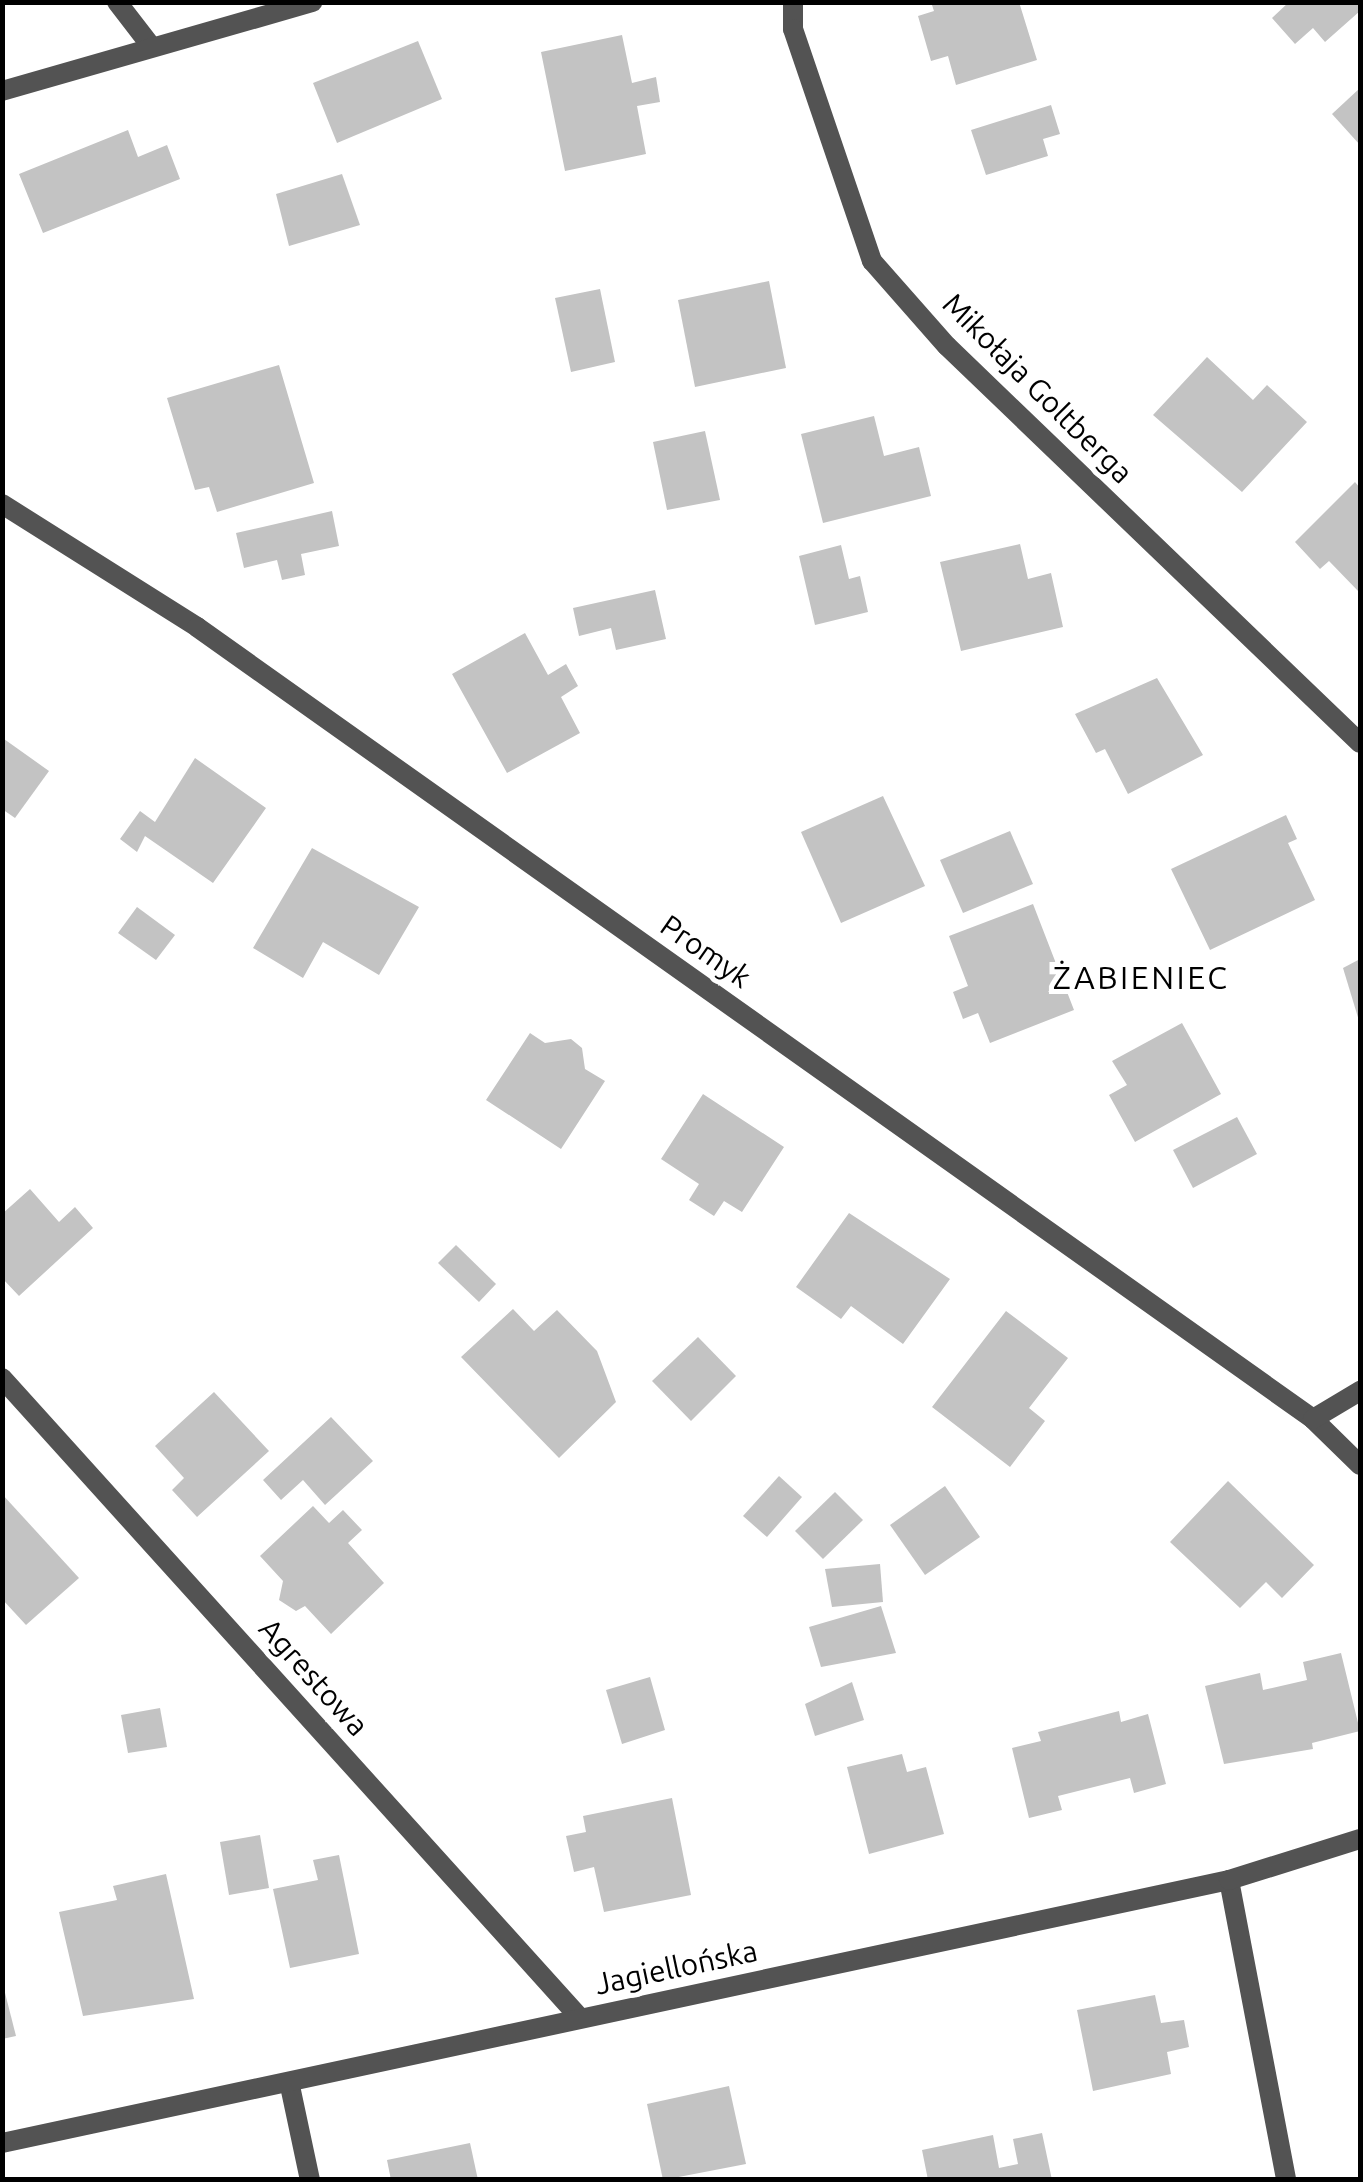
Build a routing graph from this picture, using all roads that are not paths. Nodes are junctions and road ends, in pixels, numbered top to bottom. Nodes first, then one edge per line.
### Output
1 (117, 2) edge
2 (312, 2) edge
3 (793, 2) edge
4 (151, 46) junction
5 (2, 91) edge
6 (2, 504) edge
7 (1360, 742) edge
8 (2, 1378) edge
9 (1360, 1391) edge
10 (10, 1398) edge
11 (1313, 1419) junction
12 (1360, 1465) edge
13 (1360, 1839) edge
14 (1229, 1880) junction
15 (580, 2018) junction
16 (290, 2086) junction
17 (2, 2143) edge
18 (310, 2180) edge
19 (1286, 2180) edge

1 - 4 street
2 - 4 street
3 - 7 street, Mikołaja Goltberga
4 - 5 street
6 - 11 street, Promyk
8 - 10 street, Agrestowa
9 - 11 street
10 - 15 street, Agrestowa
11 - 12 street, Promyk
13 - 14 street, Jagiellońska
14 - 15 street, Jagiellońska
14 - 19 street
15 - 16 street, Jagiellońska
16 - 17 street, Jagiellońska
16 - 18 street

